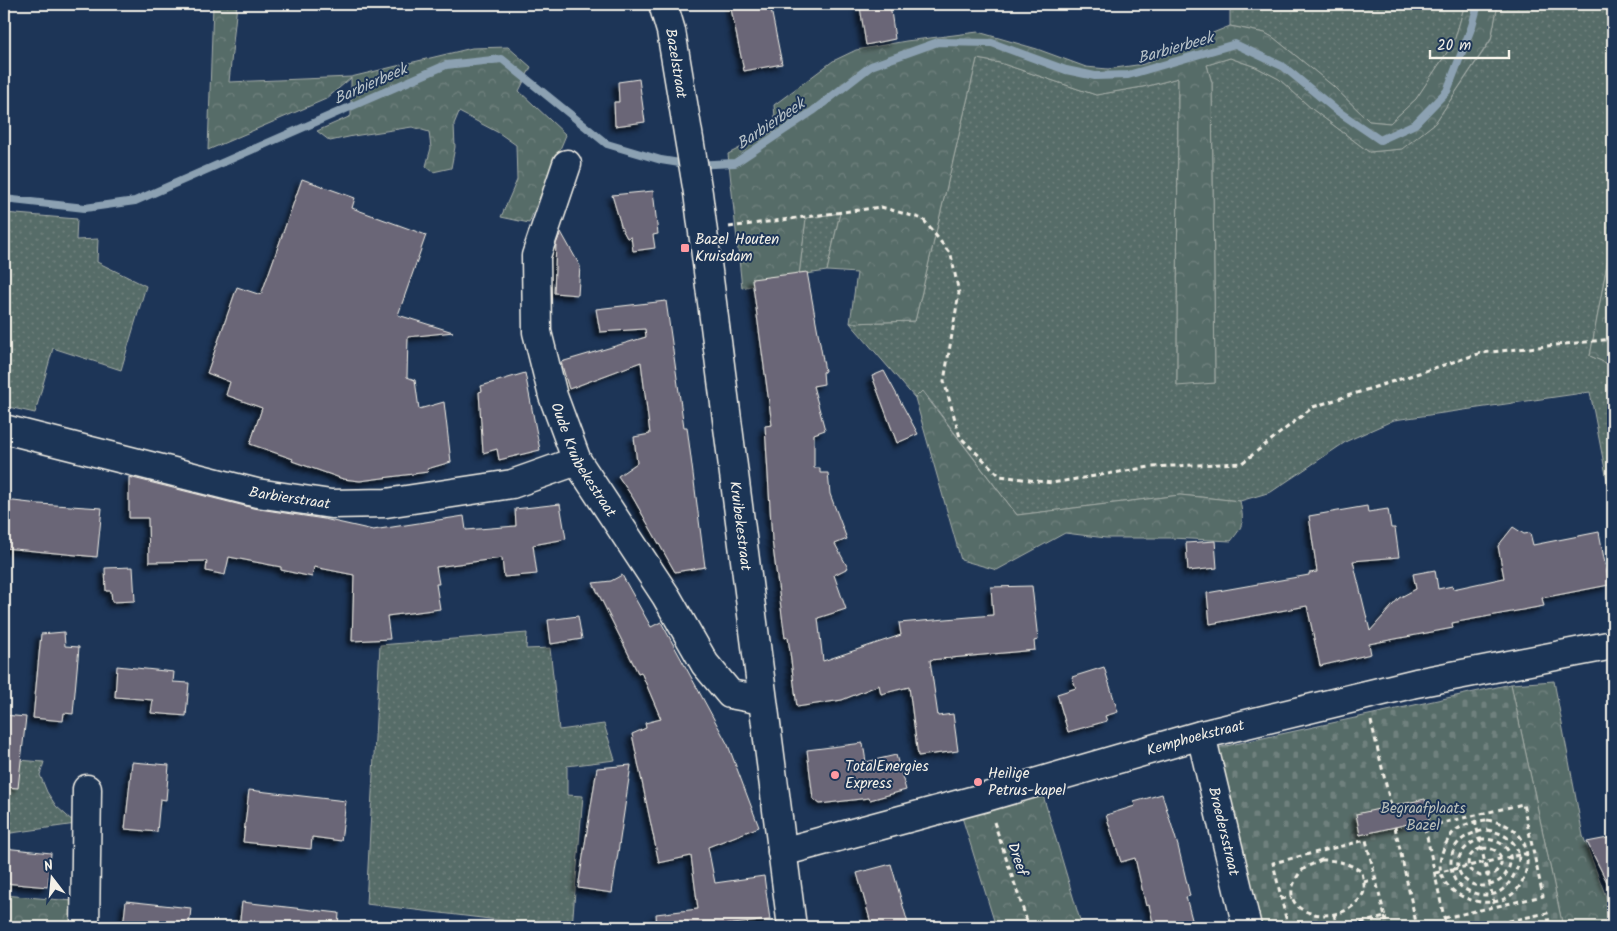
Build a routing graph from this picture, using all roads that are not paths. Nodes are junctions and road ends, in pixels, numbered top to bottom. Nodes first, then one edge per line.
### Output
1 (663, 4) edge
2 (686, 124) joint
3 (567, 164) dead end
4 (4, 430) edge
5 (577, 461) junction
6 (1613, 645) edge
7 (762, 700) junction
8 (1201, 735) junction
9 (87, 789) dead end
10 (782, 852) junction
11 (85, 927) edge
12 (792, 927) edge
13 (1247, 927) edge

1 - 2 street, Bazelstraat
2 - 7 street, Kruibekestraat
3 - 5 street, Oude Kruibekestraat
4 - 5 street, Barbierstraat
5 - 7 street, Oude Kruibekestraat
6 - 8 street, Kemphoekstraat
7 - 10 street, Kruibekestraat
8 - 10 street, Kemphoekstraat
8 - 13 street, Broedersstraat
9 - 11 street
10 - 12 street, Kruibekestraat

